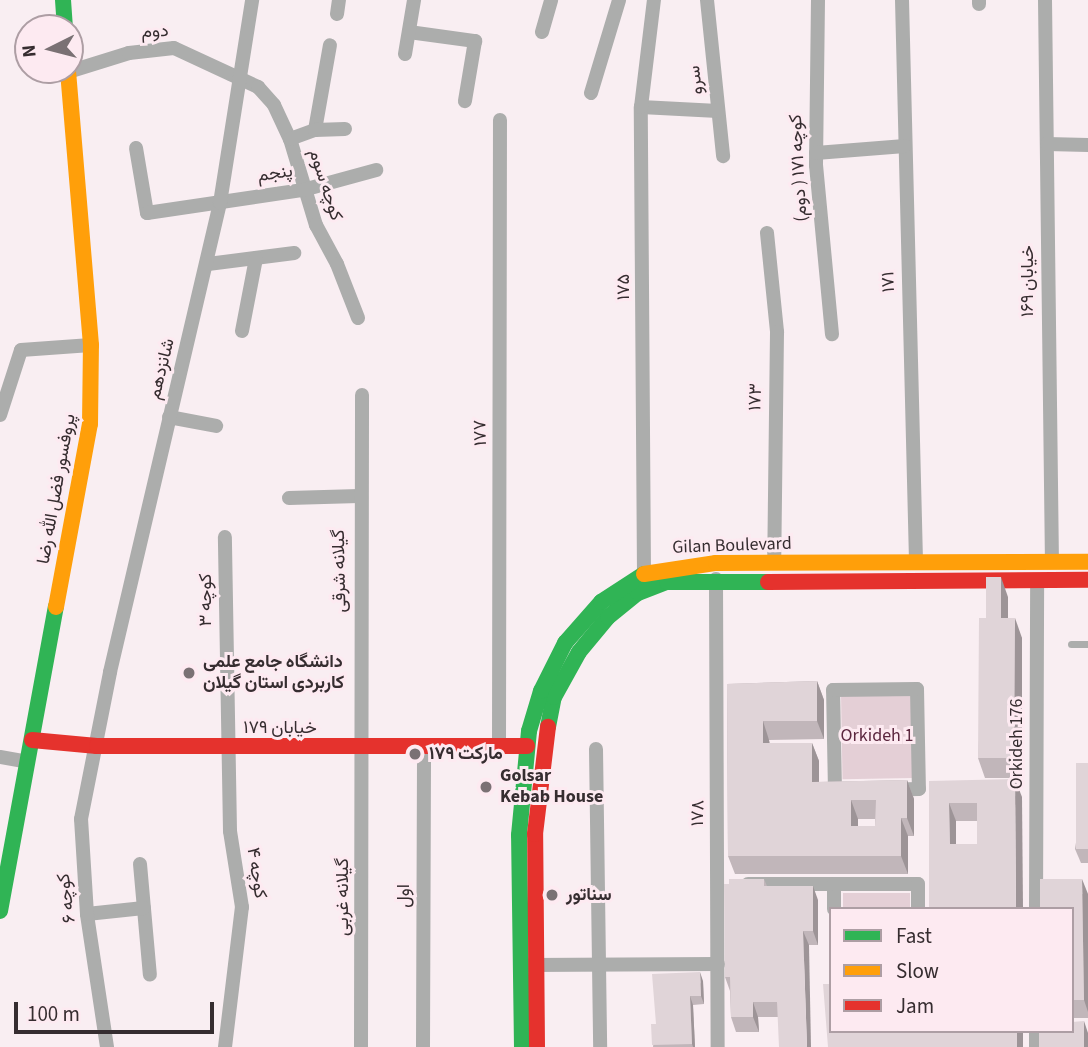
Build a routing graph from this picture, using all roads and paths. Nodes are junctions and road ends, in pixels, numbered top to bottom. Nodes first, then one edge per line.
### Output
1 (252, 0) edge
2 (414, 0) edge
3 (551, 0) edge
4 (619, 0) edge
5 (654, 0) edge
6 (707, 0) edge
7 (818, 0) edge
8 (902, 0) edge
9 (1045, 0) edge
10 (409, 32) junction
11 (541, 32) dead end
12 (330, 45) dead end
13 (405, 54) dead end
14 (84, 66) edge
15 (240, 78) junction
16 (69, 84) edge
17 (591, 93) dead end
18 (466, 101) dead end
19 (640, 107) junction
20 (718, 111) junction
21 (500, 120) dead end
22 (345, 129) dead end
23 (315, 130) junction
24 (290, 139) junction
25 (1046, 144) junction
26 (1088, 145) edge
27 (905, 146) junction
28 (136, 148) dead end
29 (816, 153) junction
30 (723, 156) dead end
31 (376, 170) dead end
32 (303, 190) junction
33 (220, 202) junction
34 (767, 233) dead end
35 (294, 253) dead end
36 (256, 258) junction
37 (208, 264) junction
38 (358, 318) dead end
39 (242, 331) dead end
40 (832, 334) dead end
41 (92, 345) junction
42 (362, 395) dead end
43 (0, 415) edge
44 (169, 417) junction
45 (216, 426) dead end
46 (359, 496) junction
47 (289, 498) dead end
48 (225, 537) dead end
49 (774, 562) junction
50 (916, 562) junction
51 (1052, 562) junction
52 (1088, 562) edge
53 (644, 574) junction
54 (716, 579) junction
55 (1037, 580) junction
56 (1088, 580) edge
57 (1071, 644) dead end
58 (1088, 644) edge
59 (827, 690) joint
60 (32, 740) junction
61 (97, 746) junction
62 (424, 746) junction
63 (499, 746) junction
64 (527, 746) junction
65 (226, 747) junction
66 (361, 747) junction
67 (596, 749) dead end
68 (0, 757) edge
69 (27, 762) junction
70 (140, 864) dead end
71 (717, 884) junction
72 (834, 884) junction
73 (834, 907) edge
74 (918, 907) edge
75 (1036, 907) edge
76 (144, 908) junction
77 (0, 911) edge
78 (87, 914) junction
79 (718, 964) junction
80 (527, 965) junction
81 (598, 965) junction
82 (150, 975) dead end
83 (107, 1047) edge
84 (225, 1047) edge
85 (361, 1047) edge
86 (423, 1047) edge
87 (522, 1047) edge
88 (537, 1047) edge
89 (600, 1047) edge
90 (718, 1047) edge

1 - 15 street, شانزدهم
2 - 10 street
3 - 11 street
4 - 17 street
5 - 19 street, ۱۷۵
6 - 20 street, سرو
7 - 29 street, کوچه ۱۷۱ ( دوم)
8 - 27 street, ۱۷۱
9 - 25 street, خیابان ۱۶۹
10 - 13 street
10 - 18 street
12 - 23 street
14 - 15 street, دوم
15 - 24 street, کوچه سوم
15 - 33 street, شانزدهم
16 - 41 main road, پروفسور فضل الله رضا
19 - 20 street
19 - 53 street, ۱۷۵
20 - 30 street, سرو
21 - 63 street, ۱۷۷
22 - 23 street
23 - 24 street
24 - 32 street, کوچه سوم
25 - 26 street
25 - 51 street, خیابان ۱۶۹
27 - 29 street
27 - 50 street, ۱۷۱
28 - 33 street, پنجم
29 - 40 street, کوچه ۱۷۱ ( دوم)
31 - 32 street, پنجم
32 - 33 street, پنجم
32 - 38 street, کوچه سوم
33 - 37 street, شانزدهم
34 - 49 street, ۱۷۳
35 - 36 street
36 - 37 street
36 - 39 street
37 - 44 street, شانزدهم
41 - 43 street
41 - 60 main road, پروفسور فضل الله رضا
42 - 46 street, گیلانه شرقی
44 - 45 street
44 - 61 street, شانزدهم
46 - 47 street
46 - 66 street, گیلانه شرقی
48 - 65 street, کوچه ۳
49 - 50 main road, Gilan Boulevard
49 - 53 main road, Gilan Boulevard
50 - 51 main road, Gilan Boulevard
51 - 52 main road, Gilan Boulevard
53 - 64 main road, Gilan Boulevard
54 - 55 main road, Gilan Boulevard
54 - 71 street, ۱۷۸
54 - 80 main road, Gilan Boulevard
55 - 56 main road, Gilan Boulevard
55 - 75 street, Orkideh 176
57 - 58 lane
59 - 59 street
60 - 61 main road, خیابان ۱۷۹
60 - 69 main road, پروفسور فضل الله رضا
61 - 65 main road, خیابان ۱۷۹
61 - 78 street, کوچه ۶
62 - 63 main road, خیابان ۱۷۹
62 - 66 main road, خیابان ۱۷۹
62 - 86 street, اول
63 - 64 main road, خیابان ۱۷۹
64 - 80 main road, Gilan Boulevard
65 - 66 main road, خیابان ۱۷۹
65 - 84 street, کوچه ۴
66 - 85 street, گیلانه غربی
67 - 81 street
68 - 69 street
69 - 77 main road, پروفسور فضل الله رضا
70 - 76 street
71 - 72 street
71 - 79 street, ۱۷۸
72 - 73 street
72 - 74 street
76 - 78 street
76 - 82 street
78 - 83 street, کوچه ۶
79 - 81 street
79 - 90 street, ۱۷۸
80 - 81 street
80 - 87 main road, Gilan Boulevard
80 - 88 main road, Gilan Boulevard
81 - 89 street

